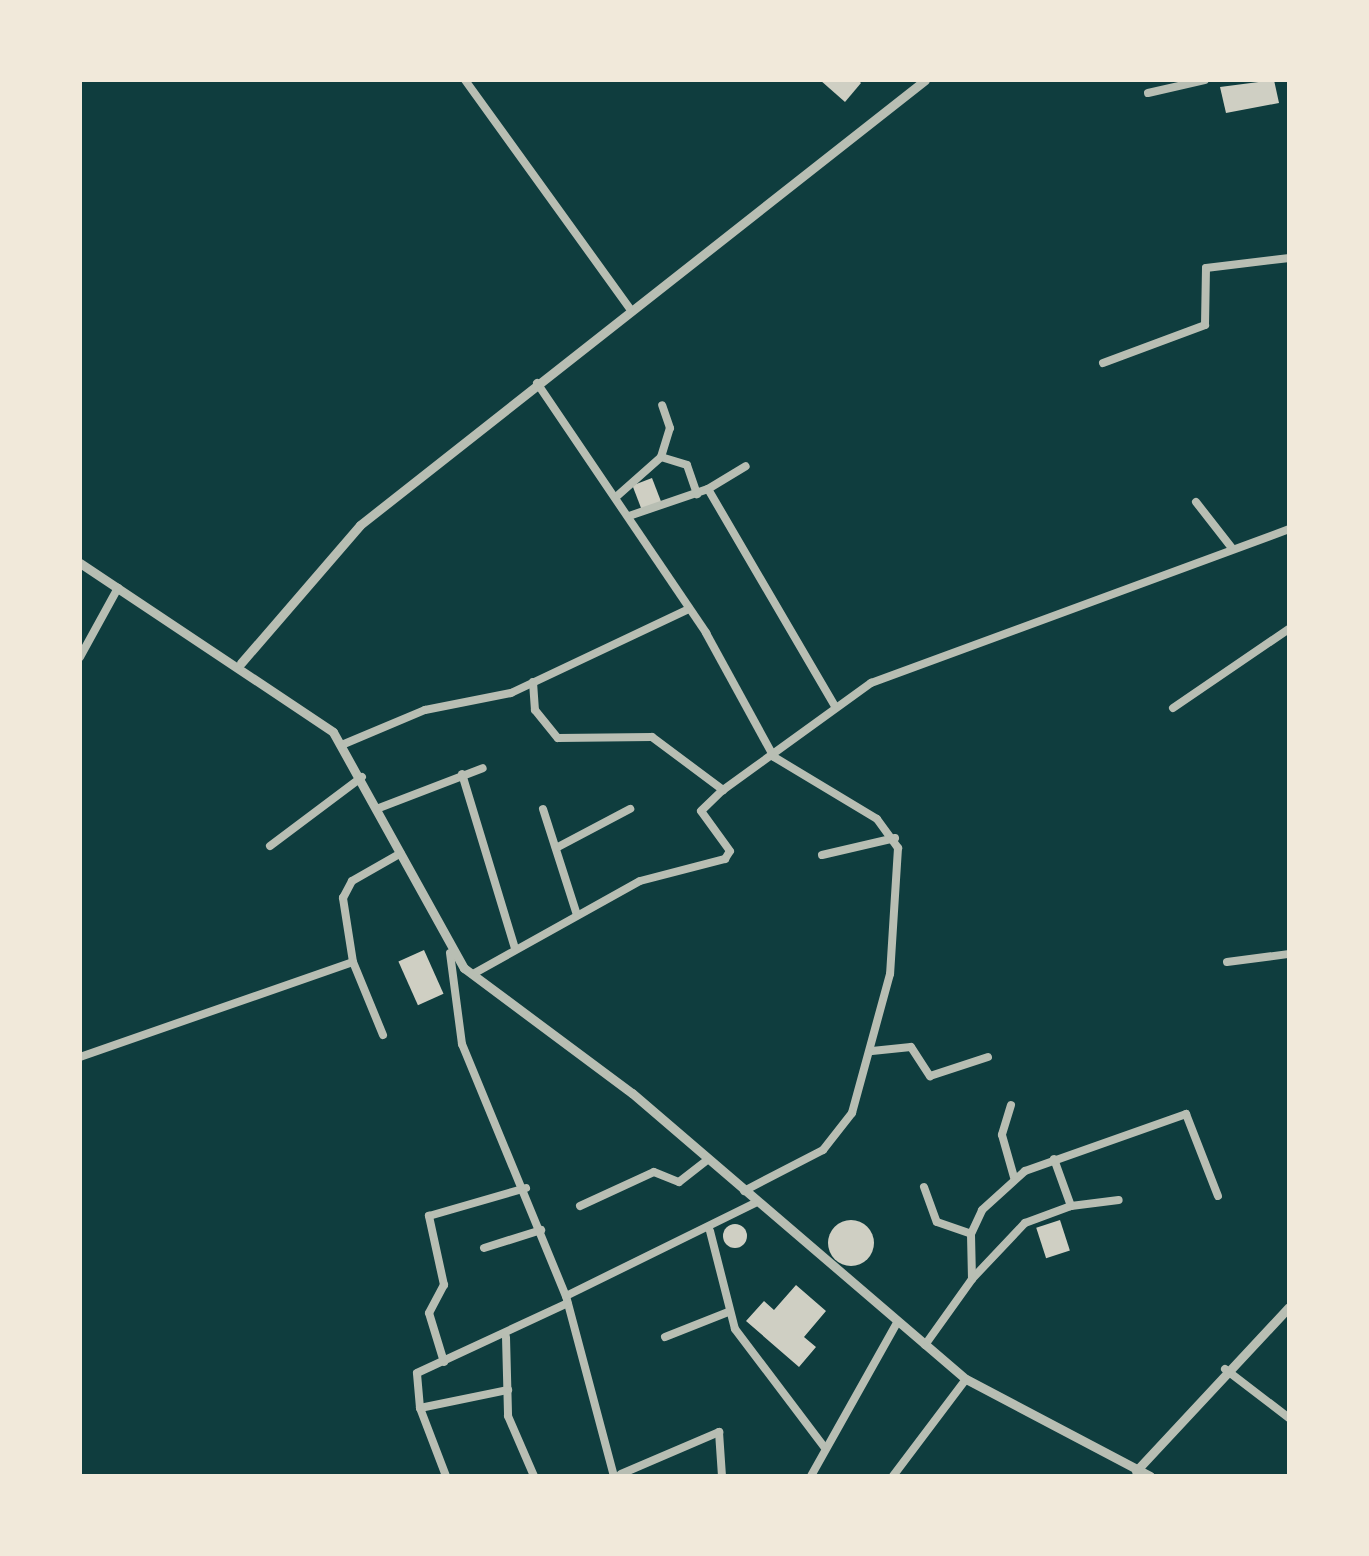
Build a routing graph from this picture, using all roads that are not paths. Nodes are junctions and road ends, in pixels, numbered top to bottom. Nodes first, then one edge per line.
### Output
1 (465, 80) edge
2 (925, 80) edge
3 (1205, 80) edge
4 (1148, 93) dead end
5 (1289, 258) edge
6 (631, 310) junction
7 (1102, 363) dead end
8 (537, 384) junction
9 (662, 405) dead end
10 (661, 457) junction
11 (746, 466) dead end
12 (708, 489) junction
13 (698, 494) junction
14 (616, 497) junction
15 (1196, 502) dead end
16 (629, 516) junction
17 (1289, 529) edge
18 (1232, 548) junction
19 (80, 563) edge
20 (118, 588) junction
21 (689, 610) junction
22 (1289, 629) edge
23 (80, 657) edge
24 (241, 662) junction
25 (530, 684) junction
26 (834, 705) junction
27 (1173, 708) dead end
28 (344, 744) junction
29 (774, 757) junction
30 (483, 768) dead end
31 (462, 774) junction
32 (362, 776) junction
33 (721, 792) junction
34 (379, 808) junction
35 (543, 809) dead end
36 (630, 809) dead end
37 (895, 838) junction
38 (270, 846) dead end
39 (556, 848) junction
40 (401, 853) junction
41 (822, 856) dead end
42 (577, 915) junction
43 (516, 948) junction
44 (450, 953) junction
45 (1289, 954) edge
46 (353, 962) junction
47 (1227, 962) dead end
48 (473, 974) junction
49 (383, 1036) dead end
50 (872, 1051) junction
51 (80, 1057) edge
52 (988, 1057) dead end
53 (1011, 1105) dead end
54 (1054, 1158) junction
55 (707, 1160) junction
56 (1014, 1177) junction
57 (924, 1187) dead end
58 (526, 1188) junction
59 (744, 1191) junction
60 (1218, 1196) dead end
61 (1119, 1200) dead end
62 (755, 1203) junction
63 (580, 1206) dead end
64 (1071, 1206) junction
65 (540, 1230) junction
66 (710, 1231) junction
67 (971, 1234) junction
68 (484, 1248) dead end
69 (972, 1279) junction
70 (567, 1300) junction
71 (1289, 1307) edge
72 (728, 1312) junction
73 (900, 1326) junction
74 (665, 1337) dead end
75 (506, 1338) junction
76 (924, 1345) junction
77 (444, 1362) junction
78 (1225, 1368) junction
79 (966, 1380) junction
80 (508, 1390) junction
81 (420, 1408) junction
82 (1289, 1418) edge
83 (825, 1448) junction
84 (1136, 1471) junction
85 (617, 1475) edge
86 (446, 1476) edge
87 (534, 1476) edge
88 (722, 1476) edge
89 (811, 1476) edge
90 (893, 1476) edge
91 (1150, 1476) edge

1 - 6 street
2 - 6 street
3 - 4 street
5 - 7 street
6 - 8 street
8 - 14 street
8 - 24 street
9 - 10 street
10 - 13 street
10 - 14 street
11 - 12 street
12 - 13 street
12 - 26 street
13 - 16 street
14 - 16 street
15 - 18 street
16 - 21 street
17 - 18 street
18 - 26 street
19 - 20 street
20 - 23 street
20 - 24 street
21 - 25 street
21 - 29 street
22 - 27 street
24 - 28 street
25 - 28 street
25 - 33 street
26 - 29 street
28 - 32 street
29 - 33 street
29 - 37 street
30 - 31 street
31 - 34 street
31 - 43 street
32 - 34 street
32 - 38 street
33 - 42 street
34 - 40 street
35 - 39 street
36 - 39 street
37 - 41 street
37 - 50 street
39 - 42 street
40 - 44 street
40 - 46 street
42 - 43 street
43 - 48 street
44 - 48 street
44 - 58 street
45 - 47 street
46 - 49 street
46 - 51 street
48 - 55 street
50 - 52 street
50 - 59 street
53 - 56 street
54 - 56 street
54 - 60 street
54 - 64 street
55 - 59 street
55 - 63 street
56 - 67 street
57 - 67 street
58 - 65 street
58 - 77 street
59 - 62 street
61 - 64 street
62 - 66 street
62 - 73 street
64 - 69 street
65 - 68 street
65 - 70 street
66 - 70 street
66 - 72 street
67 - 69 street
69 - 76 street
70 - 75 street
70 - 85 street
71 - 78 street
72 - 74 street
72 - 83 street
73 - 76 street
73 - 83 street
75 - 77 street
75 - 80 street
76 - 79 street
77 - 81 street
78 - 82 street
78 - 84 street
79 - 84 street
79 - 90 street
80 - 81 street
80 - 87 street
81 - 86 street
83 - 89 street
84 - 91 street
85 - 88 street

